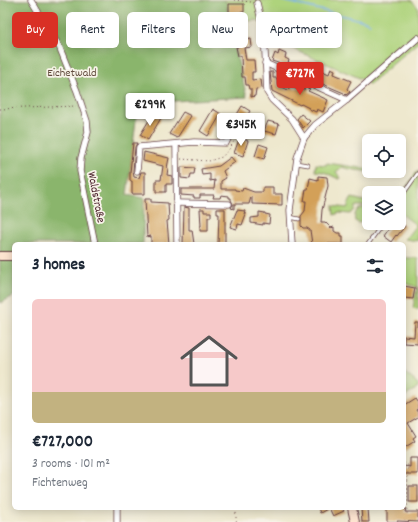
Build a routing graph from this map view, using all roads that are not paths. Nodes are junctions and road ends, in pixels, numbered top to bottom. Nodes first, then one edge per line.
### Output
1 (31, 0) edge
2 (257, 3) road end
3 (418, 38) edge
4 (265, 63) junction
5 (347, 100) junction
6 (230, 135) dead end
7 (304, 138) junction
8 (176, 145) junction
9 (296, 163) junction
10 (308, 165) dead end
11 (137, 171) dead end
12 (418, 173) edge
13 (406, 190) edge
14 (176, 203) junction
15 (229, 204) dead end
16 (290, 217) junction
17 (299, 218) dead end
18 (378, 230) edge
19 (95, 242) edge
20 (177, 242) edge
21 (292, 242) edge
22 (369, 242) edge
23 (0, 256) edge
24 (12, 256) edge
25 (117, 510) edge
26 (352, 510) edge
27 (117, 522) edge
28 (355, 522) edge

1 - 19 street, Waldstraße
2 - 4 street
3 - 5 street
4 - 5 street
4 - 7 street
5 - 7 street
6 - 8 street
7 - 9 street
8 - 11 street
8 - 14 street
9 - 10 lane
9 - 16 street
12 - 13 lane
14 - 15 street
14 - 20 street
16 - 17 lane
16 - 21 street
18 - 22 lane
23 - 24 street
25 - 27 street
26 - 28 street

